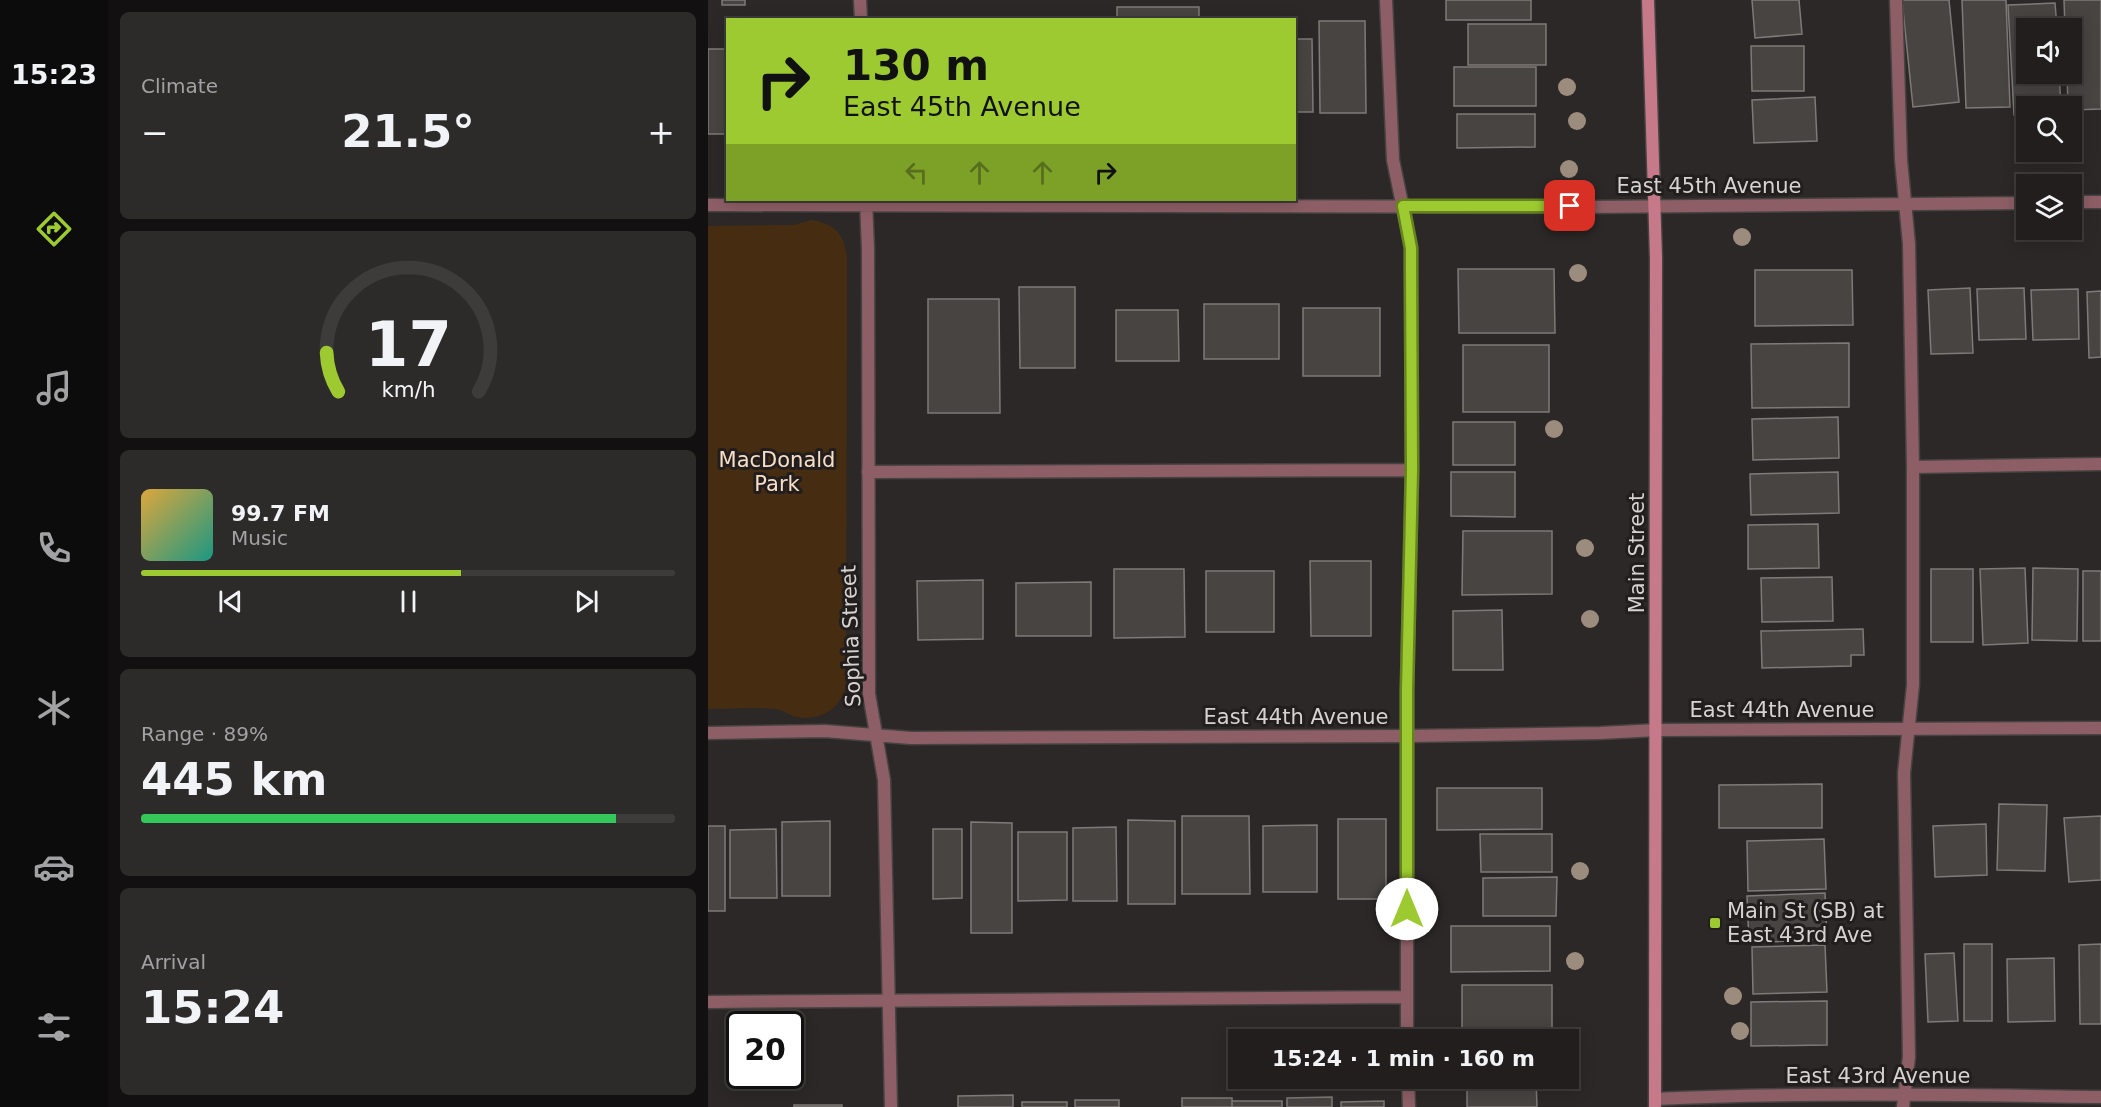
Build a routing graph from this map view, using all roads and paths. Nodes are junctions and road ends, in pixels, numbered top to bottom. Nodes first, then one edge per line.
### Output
1 (860, 0) edge
2 (1386, 0) edge
3 (1648, 0) edge
4 (1896, 0) edge
5 (861, 18) edge
6 (866, 202) edge
7 (2082, 202) edge
8 (2101, 202) edge
9 (2016, 203) edge
10 (1905, 204) junction
11 (708, 205) edge
12 (1403, 206) junction
13 (1655, 206) junction
14 (2101, 464) edge
15 (1913, 467) junction
16 (1412, 470) junction
17 (867, 472) junction
18 (2101, 728) edge
19 (1908, 729) junction
20 (1657, 730) junction
21 (708, 733) edge
22 (876, 736) junction
23 (1408, 736) junction
24 (1406, 997) junction
25 (888, 1000) junction
26 (708, 1002) edge
27 (1407, 1029) edge
28 (1408, 1089) edge
29 (2101, 1097) edge
30 (1904, 1101) edge
31 (1655, 1103) edge
32 (891, 1107) edge
33 (1408, 1107) edge

1 - 5 street
2 - 12 street
3 - 13 main road, Main Street
4 - 10 street
6 - 11 street, East 45th Avenue
6 - 12 street, East 45th Avenue
6 - 17 street, Sophia Street
7 - 8 street
9 - 10 street, East 45th Avenue
10 - 13 street, East 45th Avenue
10 - 15 street
12 - 13 street, East 45th Avenue
12 - 16 street
13 - 20 main road, Main Street
14 - 15 street
15 - 19 street
16 - 17 street
16 - 23 street
17 - 22 street, Sophia Street
18 - 19 street, East 44th Avenue
19 - 20 street, East 44th Avenue
19 - 30 street
20 - 23 street, East 44th Avenue
20 - 31 main road, Main Street
21 - 22 street, East 44th Avenue
22 - 23 street, East 44th Avenue
22 - 25 street, Sophia Street
23 - 24 street
24 - 25 street
24 - 27 street
25 - 26 street
25 - 32 street, Sophia Street
28 - 33 street
29 - 30 street, East 43rd Avenue
30 - 31 street, East 43rd Avenue

